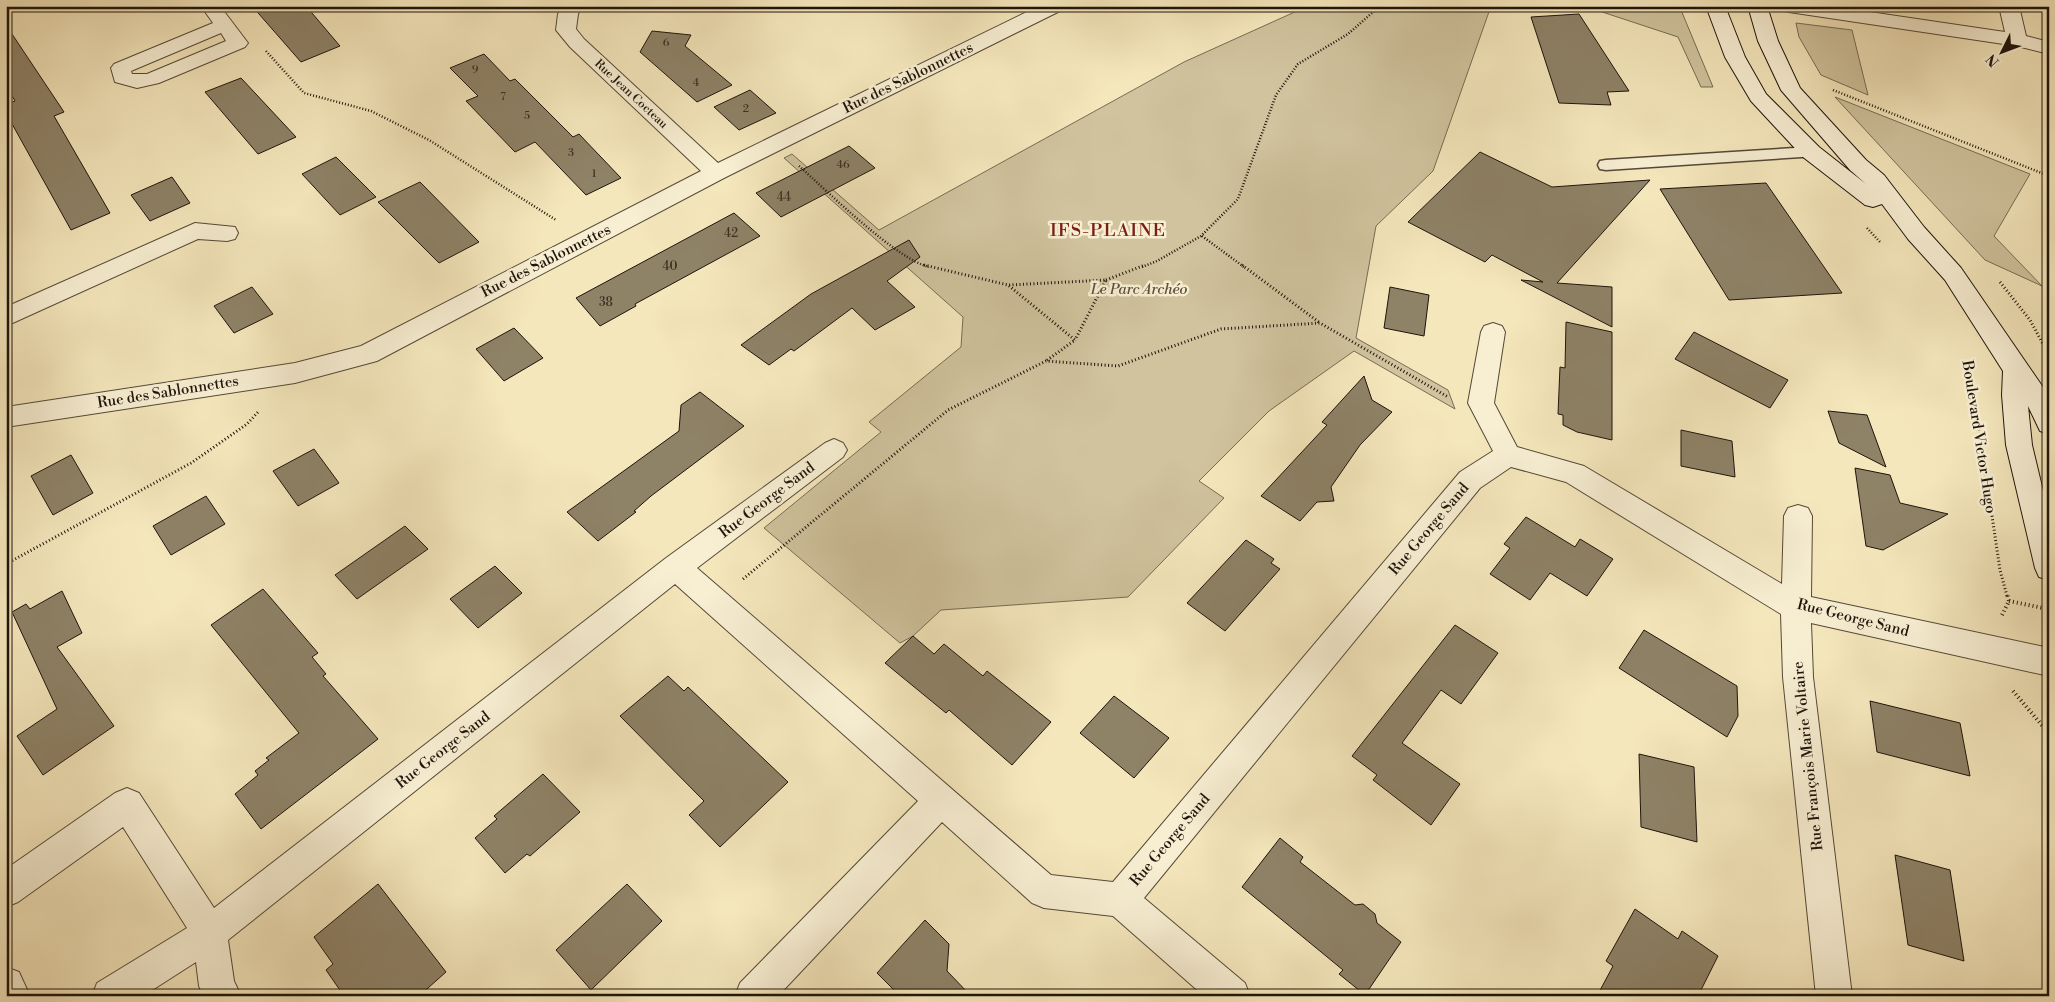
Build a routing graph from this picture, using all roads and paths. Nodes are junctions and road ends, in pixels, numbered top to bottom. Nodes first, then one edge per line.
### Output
1 (210, 6) edge
2 (573, 6) edge
3 (1054, 6) edge
4 (1380, 6) edge
5 (1714, 6) edge
6 (1758, 6) edge
7 (1790, 6) edge
8 (2009, 6) edge
9 (224, 25) junction
10 (2017, 40) junction
11 (238, 42) junction
12 (2049, 48) edge
13 (1825, 86) dead end
14 (774, 144) junction
15 (1811, 152) junction
16 (1606, 165) dead end
17 (716, 173) junction
18 (2049, 176) edge
19 (1861, 222) dead end
20 (227, 233) dead end
21 (1916, 233) junction
22 (1202, 236) junction
23 (586, 241) junction
24 (1882, 244) dead end
25 (1106, 280) junction
26 (1008, 286) junction
27 (6, 317) edge
28 (1320, 323) junction
29 (1493, 332) dead end
30 (1075, 340) junction
31 (1968, 357) dead end
32 (1046, 361) junction
33 (2016, 370) junction
34 (295, 373) junction
35 (1481, 403) junction
36 (6, 417) edge
37 (2049, 424) edge
38 (834, 450) dead end
39 (1508, 455) junction
40 (1798, 516) dead end
41 (6, 564) edge
42 (676, 567) junction
43 (2049, 568) edge
44 (2009, 601) junction
45 (715, 602) junction
46 (1796, 607) junction
47 (2043, 608) dead end
48 (1998, 621) dead end
49 (2049, 662) edge
50 (2011, 688) dead end
51 (2047, 730) edge
52 (2049, 741) edge
53 (941, 800) junction
54 (6, 890) edge
55 (1120, 900) junction
56 (210, 933) junction
57 (6, 985) edge
58 (12, 996) edge
59 (110, 996) edge
60 (224, 996) edge
61 (753, 996) edge
62 (1232, 996) edge
63 (1834, 996) edge

1 - 9 street
2 - 17 street, Rue Jean Cocteau
3 - 14 street, Rue des Sablonnettes
4 - 22 path
5 - 15 street
6 - 21 street
7 - 10 street
8 - 10 street
9 - 11 street
9 - 11 street
10 - 12 street
11 - 23 path
13 - 18 path
14 - 17 street, Rue des Sablonnettes
14 - 26 path
15 - 16 lane
15 - 21 street
17 - 23 street, Rue des Sablonnettes
19 - 24 path
20 - 27 street
21 - 33 street
22 - 25 path
22 - 28 path
23 - 34 street, Rue des Sablonnettes
25 - 26 path
25 - 30 path
26 - 30 path
28 - 32 path
28 - 35 path
29 - 35 street
30 - 32 path
31 - 44 path, Boulevard Victor Hugo
32 - 45 path
33 - 37 street
33 - 43 street
34 - 36 street, Rue des Sablonnettes
34 - 41 path
35 - 39 street
38 - 42 street, Rue George Sand
39 - 46 street, Rue George Sand
39 - 55 street, Rue George Sand
40 - 46 street, Rue François Marie Voltaire
42 - 45 street, Rue George Sand
42 - 56 street, Rue George Sand
44 - 47 path
44 - 48 path
45 - 53 street, Rue George Sand
46 - 49 street, Rue George Sand
46 - 63 street, Rue François Marie Voltaire
50 - 51 path
51 - 52 path
53 - 55 street, Rue George Sand
53 - 61 street
54 - 56 street
55 - 62 street
56 - 59 street, Rue George Sand
56 - 60 street
57 - 58 street

